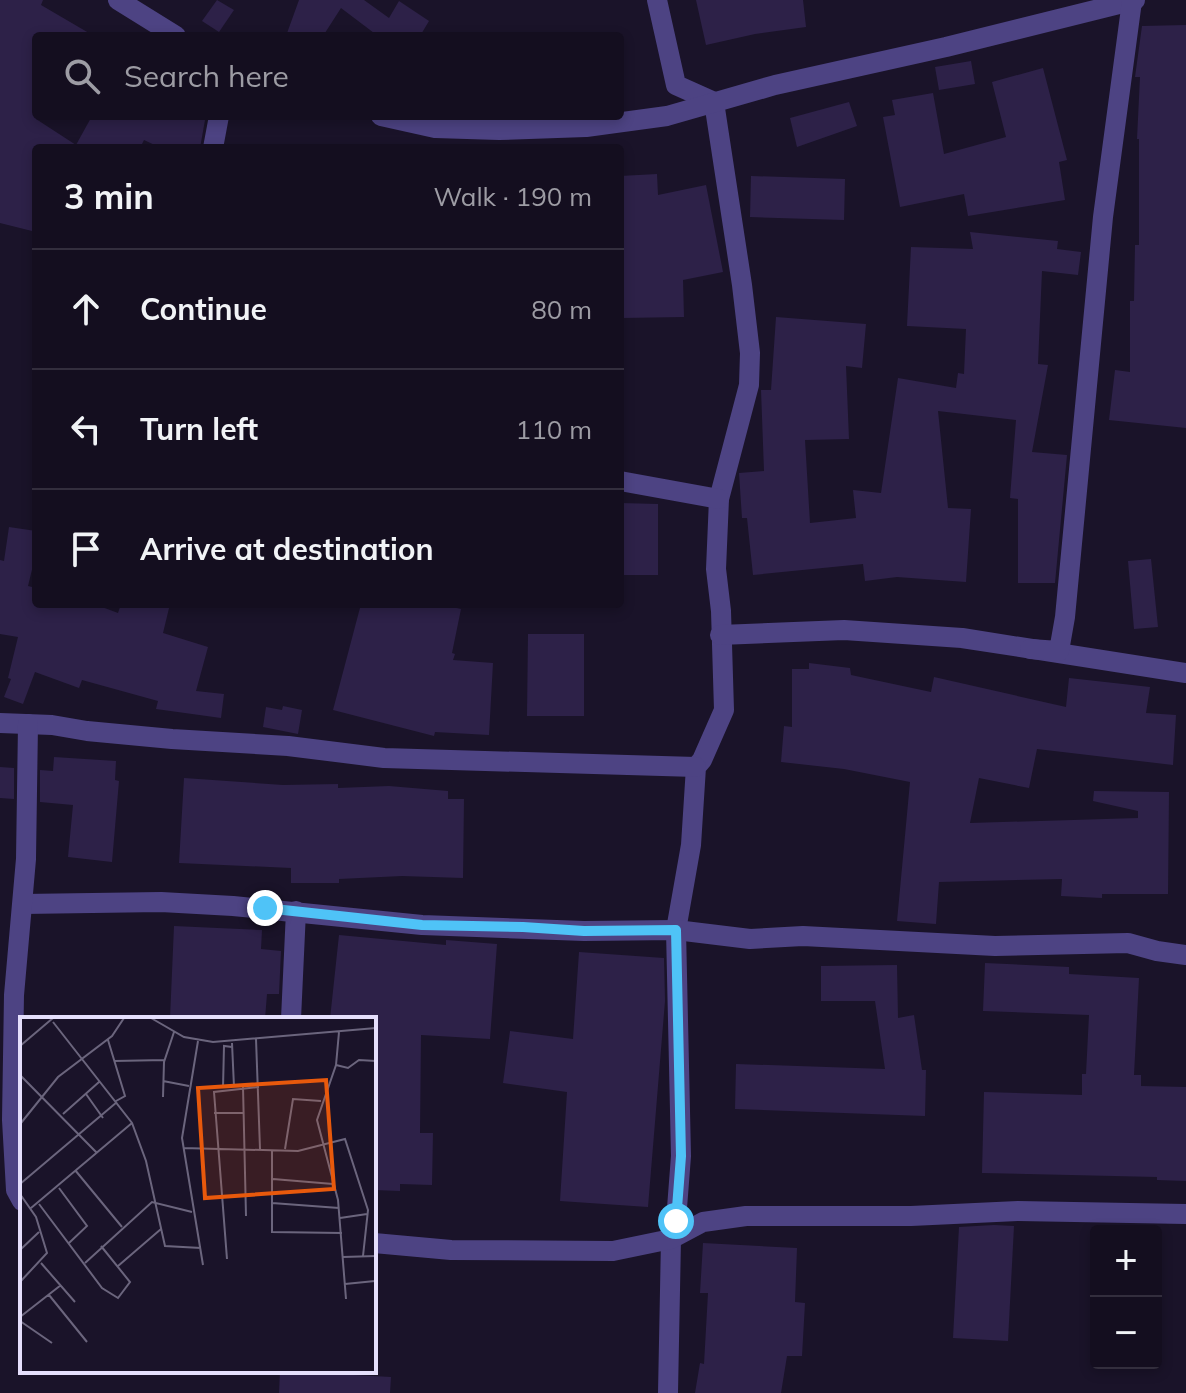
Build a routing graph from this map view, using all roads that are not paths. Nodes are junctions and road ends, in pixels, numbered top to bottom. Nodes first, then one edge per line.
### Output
1 (118, 0) edge
2 (657, 0) edge
3 (1134, 0) edge
4 (170, 32) edge
5 (714, 102) junction
6 (218, 120) edge
7 (399, 120) edge
8 (214, 144) edge
9 (624, 482) edge
10 (719, 499) junction
11 (720, 635) junction
12 (1030, 649) junction
13 (1186, 673) edge
14 (0, 723) edge
15 (28, 724) junction
16 (696, 767) junction
17 (23, 904) junction
18 (296, 911) junction
19 (676, 930) junction
20 (1186, 955) edge
21 (7, 994) edge
22 (291, 1017) edge
23 (6, 1120) edge
24 (20, 1197) edge
25 (1186, 1214) edge
26 (671, 1239) junction
27 (376, 1243) edge
28 (668, 1393) edge

1 - 4 street
2 - 5 street
3 - 5 street
3 - 12 street
5 - 7 street
5 - 10 street
6 - 8 street
9 - 10 street
10 - 11 street
11 - 12 street
11 - 16 street
12 - 13 street
14 - 15 street
15 - 16 street
15 - 17 street
16 - 19 street
17 - 18 street
17 - 21 street
18 - 19 street
18 - 22 street
19 - 20 street
19 - 26 street
21 - 23 street
23 - 24 street
25 - 26 street
26 - 27 street
26 - 28 street

